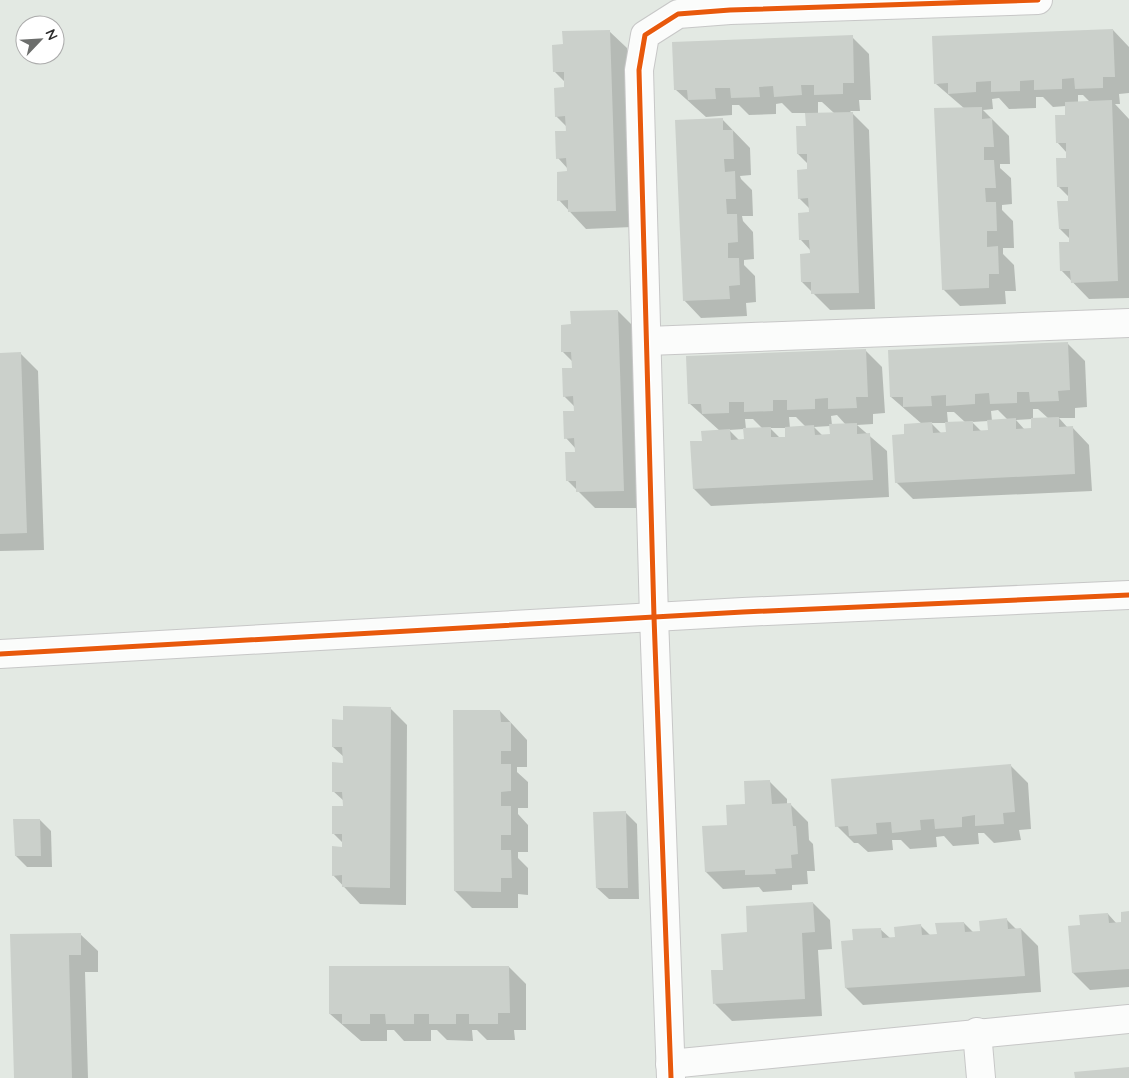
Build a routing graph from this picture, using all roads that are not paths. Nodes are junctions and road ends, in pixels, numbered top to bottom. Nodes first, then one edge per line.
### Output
1 (1038, 0) edge
2 (1129, 323) edge
3 (646, 340) junction
4 (1129, 595) edge
5 (654, 617) junction
6 (0, 654) edge
7 (1129, 1019) edge
8 (977, 1032) junction
9 (670, 1071) edge
10 (981, 1078) edge

1 - 3 street
2 - 3 street
3 - 5 street
4 - 5 street
5 - 6 street
5 - 9 street
7 - 8 street
8 - 9 street
8 - 10 street

